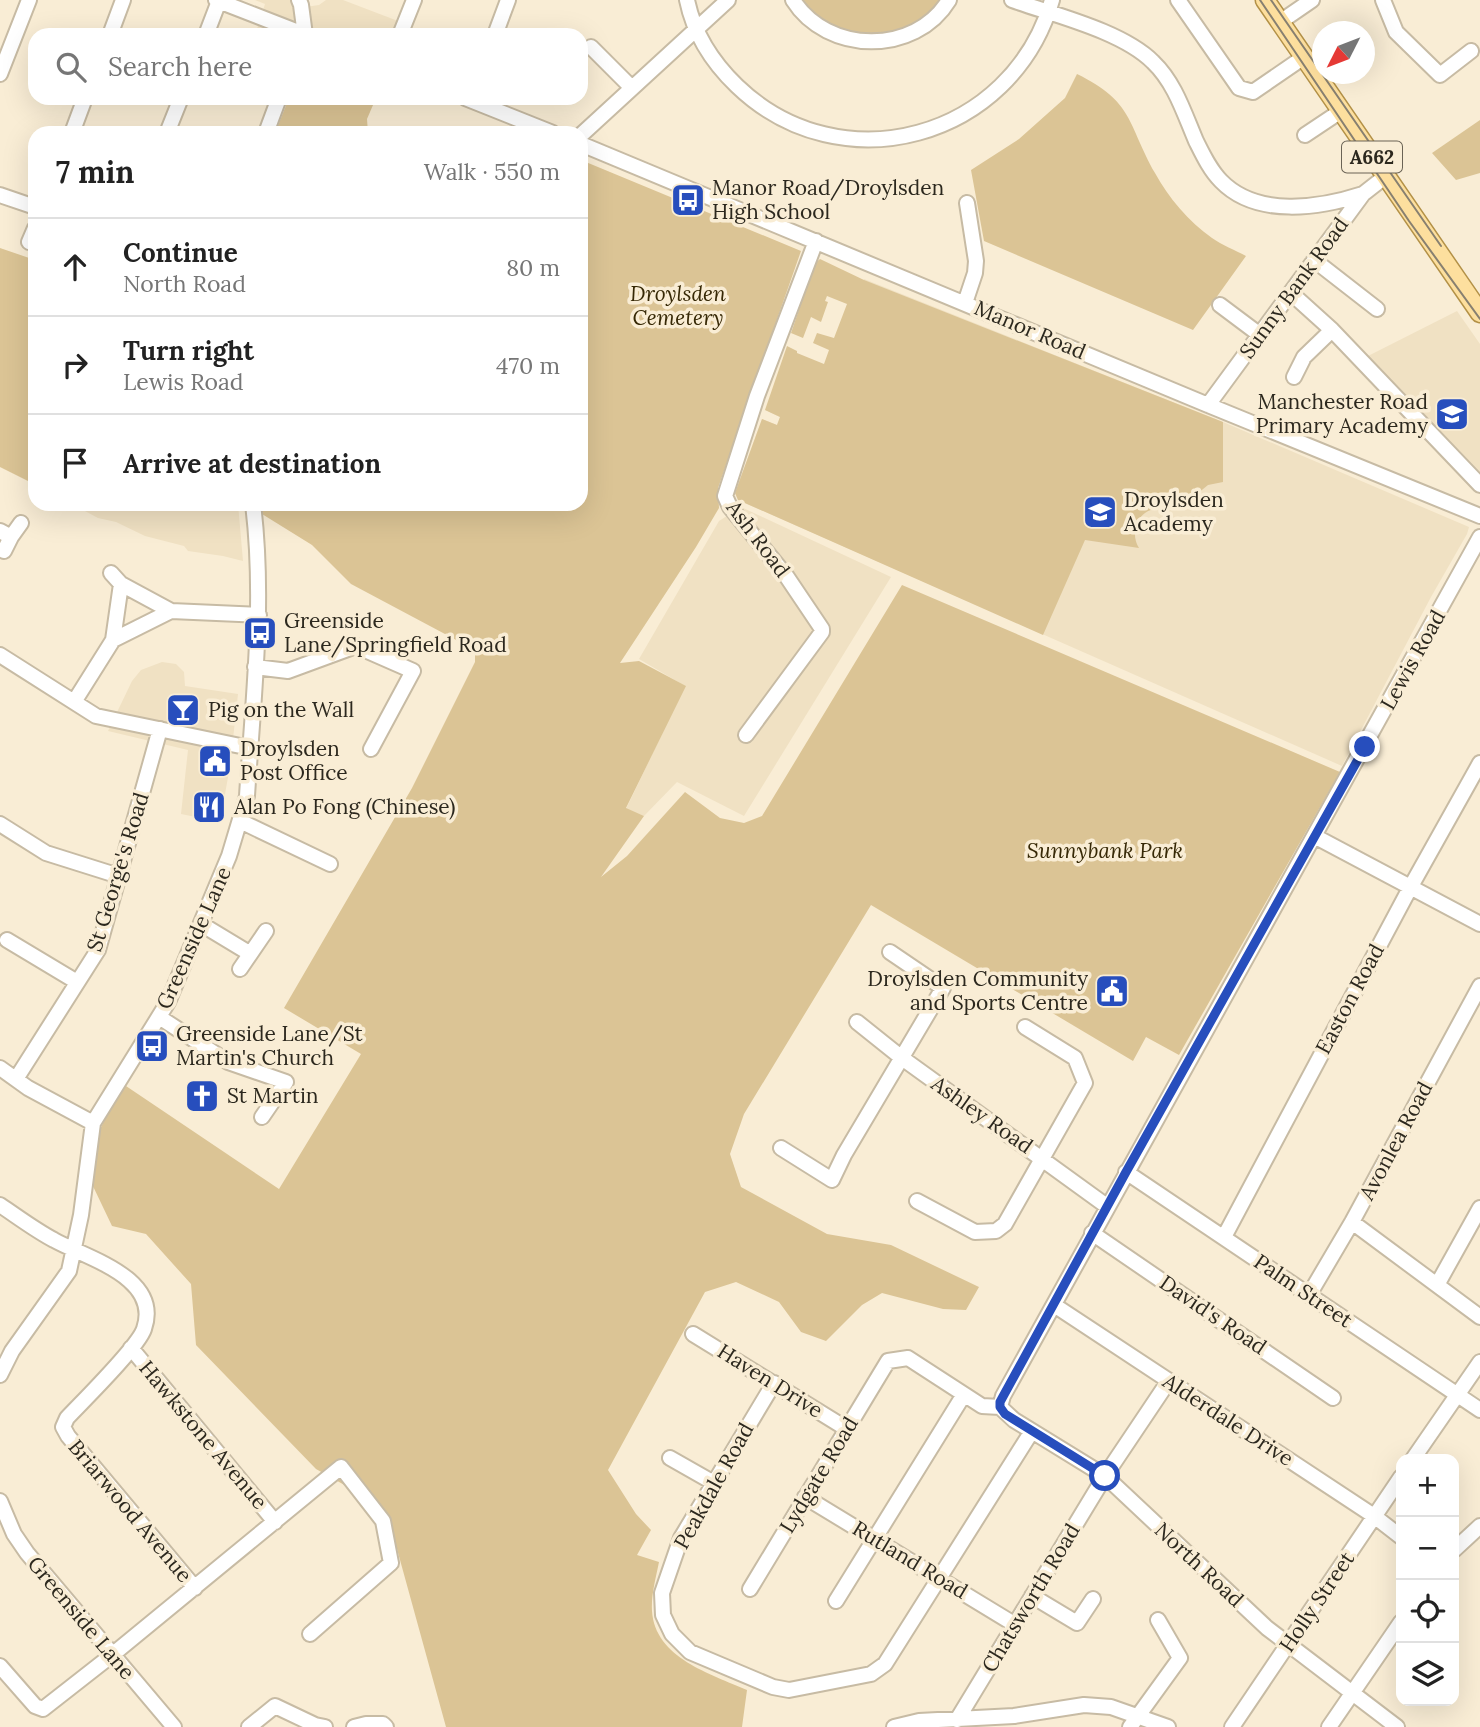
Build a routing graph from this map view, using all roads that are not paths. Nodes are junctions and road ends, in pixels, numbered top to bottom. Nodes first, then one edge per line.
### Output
1 (29, 0) edge
2 (123, 0) edge
3 (218, 0) edge
4 (414, 0) edge
5 (509, 0) edge
6 (687, 0) edge
7 (728, 0) edge
8 (793, 0) edge
9 (949, 0) edge
10 (1012, 0) edge
11 (1178, 0) edge
12 (1265, 0) edge
13 (1312, 0) edge
14 (1383, 0) edge
15 (303, 2) edge
16 (1050, 6) edge
17 (1280, 22) junction
18 (113, 28) edge
19 (208, 28) edge
20 (288, 28) edge
21 (305, 28) edge
22 (403, 28) edge
23 (498, 28) edge
24 (695, 30) junction
25 (591, 47) dead end
26 (1471, 51) dead end
27 (1312, 59) edge
28 (0, 74) edge
29 (1325, 84) edge
30 (632, 89) junction
31 (82, 105) edge
32 (178, 105) edge
33 (276, 105) edge
34 (483, 105) edge
35 (1340, 111) junction
36 (75, 126) edge
37 (170, 126) edge
38 (269, 126) edge
39 (536, 126) edge
40 (588, 129) edge
41 (1305, 135) dead end
42 (588, 147) edge
43 (1386, 176) junction
44 (1363, 194) junction
45 (0, 195) edge
46 (967, 203) dead end
47 (28, 205) edge
48 (816, 241) junction
49 (1314, 260) junction
50 (1291, 293) junction
51 (965, 303) junction
52 (1220, 305) dead end
53 (1377, 309) dead end
54 (1480, 313) edge
55 (1332, 330) junction
56 (1259, 335) junction
57 (1294, 377) dead end
58 (1208, 405) junction
59 (1480, 485) edge
60 (254, 511) edge
61 (1480, 516) edge
62 (21, 523) dead end
63 (5, 534) edge
64 (1480, 537) edge
65 (4, 551) dead end
66 (171, 611) junction
67 (258, 615) junction
68 (113, 640) junction
69 (2, 660) edge
70 (255, 667) junction
71 (74, 702) junction
72 (160, 729) junction
73 (746, 735) dead end
74 (250, 748) junction
75 (371, 749) dead end
76 (1480, 763) edge
77 (240, 821) junction
78 (0, 824) edge
79 (1316, 837) junction
80 (330, 864) dead end
81 (118, 876) junction
82 (1410, 888) junction
83 (201, 923) junction
84 (1480, 924) edge
85 (266, 930) dead end
86 (7, 940) dead end
87 (890, 952) dead end
88 (249, 953) junction
89 (240, 968) dead end
90 (77, 982) junction
91 (1480, 986) edge
92 (159, 1017) junction
93 (857, 1022) dead end
94 (1025, 1027) dead end
95 (902, 1058) junction
96 (0, 1068) edge
97 (16, 1079) junction
98 (262, 1117) dead end
99 (93, 1123) junction
100 (781, 1148) dead end
101 (1043, 1159) junction
102 (1126, 1172) junction
103 (917, 1201) dead end
104 (0, 1205) edge
105 (1108, 1207) junction
106 (1480, 1208) edge
107 (1352, 1222) junction
108 (1092, 1233) junction
109 (1224, 1237) junction
110 (75, 1250) junction
111 (1437, 1285) junction
112 (1309, 1295) junction
113 (1054, 1305) junction
114 (1480, 1317) edge
115 (693, 1334) dead end
116 (131, 1348) junction
117 (1480, 1362) edge
118 (0, 1375) edge
119 (1168, 1382) junction
120 (774, 1383) junction
121 (1458, 1394) junction
122 (963, 1396) junction
123 (1333, 1398) dead end
124 (1000, 1407) junction
125 (1480, 1410) edge
126 (847, 1429) junction
127 (1032, 1431) junction
128 (1416, 1454) edge
129 (670, 1458) dead end
130 (1105, 1476) junction
131 (714, 1483) junction
132 (1396, 1483) edge
133 (805, 1497) junction
134 (0, 1501) edge
135 (1374, 1516) junction
136 (275, 1522) junction
137 (1480, 1526) edge
138 (1396, 1533) edge
139 (876, 1540) junction
140 (1459, 1545) edge
141 (940, 1579) junction
142 (195, 1588) junction
143 (750, 1589) dead end
144 (1032, 1596) junction
145 (1093, 1600) dead end
146 (836, 1601) dead end
147 (1158, 1620) dead end
148 (1014, 1624) junction
149 (1396, 1630) edge
150 (310, 1634) dead end
151 (1289, 1645) junction
152 (113, 1656) junction
153 (0, 1666) edge
154 (1354, 1693) junction
155 (957, 1720) junction
156 (1134, 1721) edge
157 (994, 1722) edge
158 (174, 1727) edge
159 (249, 1727) edge
160 (324, 1727) edge
161 (354, 1727) edge
162 (386, 1727) edge
163 (894, 1727) edge
164 (1168, 1727) edge
165 (1232, 1727) edge
166 (1329, 1727) edge
167 (1397, 1727) edge

1 - 28 street
2 - 18 street
3 - 19 street
3 - 20 street
4 - 22 street
5 - 23 street
6 - 24 street
7 - 24 street
8 - 9 street
10 - 16 street
11 - 27 street
12 - 17 main road, A662
13 - 17 street
14 - 26 street
15 - 21 street
16 - 24 street
16 - 44 street
17 - 27 main road, A662
24 - 30 street
25 - 30 street
29 - 35 main road, A662
30 - 40 street
31 - 36 street
32 - 37 street
33 - 38 street
34 - 39 street
35 - 41 street
35 - 43 main road, A662
42 - 48 street, Manor Road
43 - 44 street, Sunny Bank Road
43 - 54 main road, A662
44 - 49 street, Sunny Bank Road
45 - 47 street
46 - 51 street
48 - 51 street, Manor Road
48 - 73 street, Ash Road
49 - 50 street, Sunny Bank Road
49 - 53 street
50 - 55 street
50 - 56 street, Sunny Bank Road
51 - 58 street, Manor Road
52 - 56 street
55 - 57 street
55 - 59 street
56 - 58 street, Sunny Bank Road
58 - 61 street, Manor Road
60 - 67 street, Greenside Lane
62 - 63 street
63 - 65 street
64 - 79 street, Lewis Road
66 - 67 street
66 - 68 street
66 - 68 street
67 - 70 street, Greenside Lane
68 - 71 street
69 - 71 street
70 - 74 street, Greenside Lane
70 - 75 street
71 - 72 street
72 - 74 street
72 - 81 street, St George's Road
74 - 77 street, Greenside Lane
76 - 82 street, Easton Road
77 - 80 street
77 - 83 street, Greenside Lane
78 - 81 street
79 - 82 street
79 - 102 street, Lewis Road
81 - 90 street, St George's Road
82 - 84 street
82 - 109 street, Easton Road
83 - 88 street
83 - 92 street, Greenside Lane
85 - 88 street
86 - 90 street
87 - 95 street
88 - 89 street
90 - 97 street, St George's Road
91 - 107 street, Avonlea Road
92 - 98 street
92 - 99 street, Greenside Lane
93 - 95 street, Ashley Road
94 - 101 street
95 - 100 street
95 - 101 street, Ashley Road
96 - 97 street
97 - 99 street
99 - 110 street, Greenside Lane
101 - 103 street
101 - 105 street, Ashley Road
102 - 105 street, Lewis Road
102 - 109 street, Palm Street
104 - 110 street, Briarwood Avenue
105 - 108 street, Lewis Road
106 - 111 street
107 - 111 street
107 - 112 street, Avonlea Road
108 - 113 street, Lewis Road
108 - 123 street, David's Road
109 - 112 street, Palm Street
110 - 116 street, Briarwood Avenue
110 - 118 street, Greenside Lane
111 - 114 street
112 - 121 street, Palm Street
113 - 119 street, Alderdale Drive
113 - 124 street, Lewis Road
115 - 120 street, Haven Drive
116 - 136 street, Hawkstone Avenue
116 - 142 street, Briarwood Avenue
117 - 121 street
119 - 130 street, Chatsworth Road
119 - 135 street, Alderdale Drive
120 - 126 street, Haven Drive
120 - 131 street, Peakdale Road
121 - 125 street, Palm Street
121 - 128 street
122 - 124 street
122 - 126 street, Lydgate Road
122 - 139 street
124 - 127 street, North Road
126 - 133 street, Lydgate Road
127 - 130 street, North Road
127 - 141 street, Peakdale Road
129 - 131 street
130 - 144 street, Chatsworth Road
130 - 151 street, North Road
131 - 141 street, Peakdale Road
132 - 135 street, Holly Street
133 - 139 street, Rutland Road
133 - 143 street, Lydgate Road
134 - 152 street, Greenside Lane
135 - 138 street, Alderdale Drive
135 - 151 street, Holly Street
136 - 142 street
136 - 150 street
137 - 140 street
139 - 141 street, Rutland Road
139 - 146 street
141 - 148 street, Rutland Road
142 - 152 street
144 - 145 street
144 - 148 street, Chatsworth Road
147 - 156 street
148 - 155 street, Chatsworth Road
149 - 154 street
151 - 154 street, North Road
151 - 165 street, Holly Street
152 - 153 street
152 - 158 street, Greenside Lane
154 - 166 street
154 - 167 street, North Road
155 - 157 street
155 - 163 street
156 - 157 street
156 - 164 street
159 - 160 street
161 - 162 street

